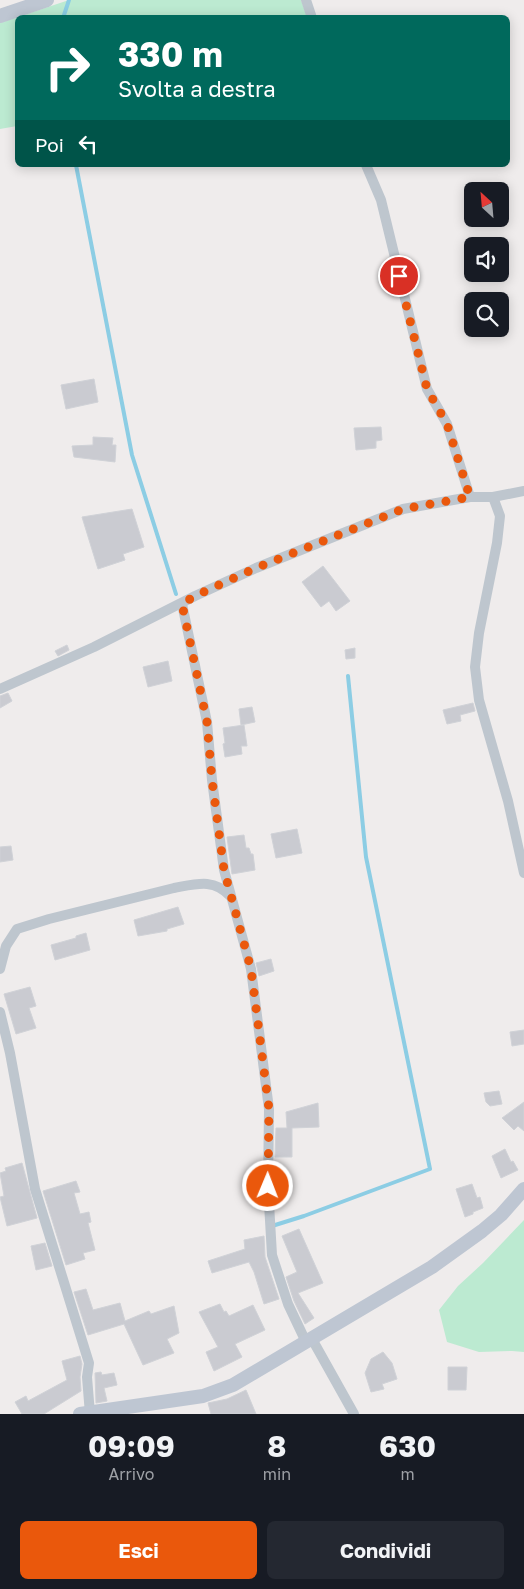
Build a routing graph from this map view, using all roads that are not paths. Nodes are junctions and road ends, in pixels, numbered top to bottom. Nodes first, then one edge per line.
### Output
1 (47, 0) edge
2 (306, 0) edge
3 (311, 15) edge
4 (0, 16) edge
5 (367, 167) edge
6 (524, 491) edge
7 (470, 497) junction
8 (493, 497) junction
9 (182, 604) junction
10 (0, 690) edge
11 (524, 873) edge
12 (232, 898) junction
13 (0, 969) edge
14 (0, 1012) edge
15 (524, 1189) edge
16 (309, 1341) junction
17 (87, 1413) edge
18 (354, 1414) edge

1 - 4 main road
2 - 3 street
5 - 7 street
6 - 8 street
7 - 8 street
7 - 9 street
8 - 11 street
9 - 10 street
9 - 12 street
12 - 13 street
12 - 16 street
14 - 17 street
15 - 16 main road
16 - 17 main road
16 - 18 street

